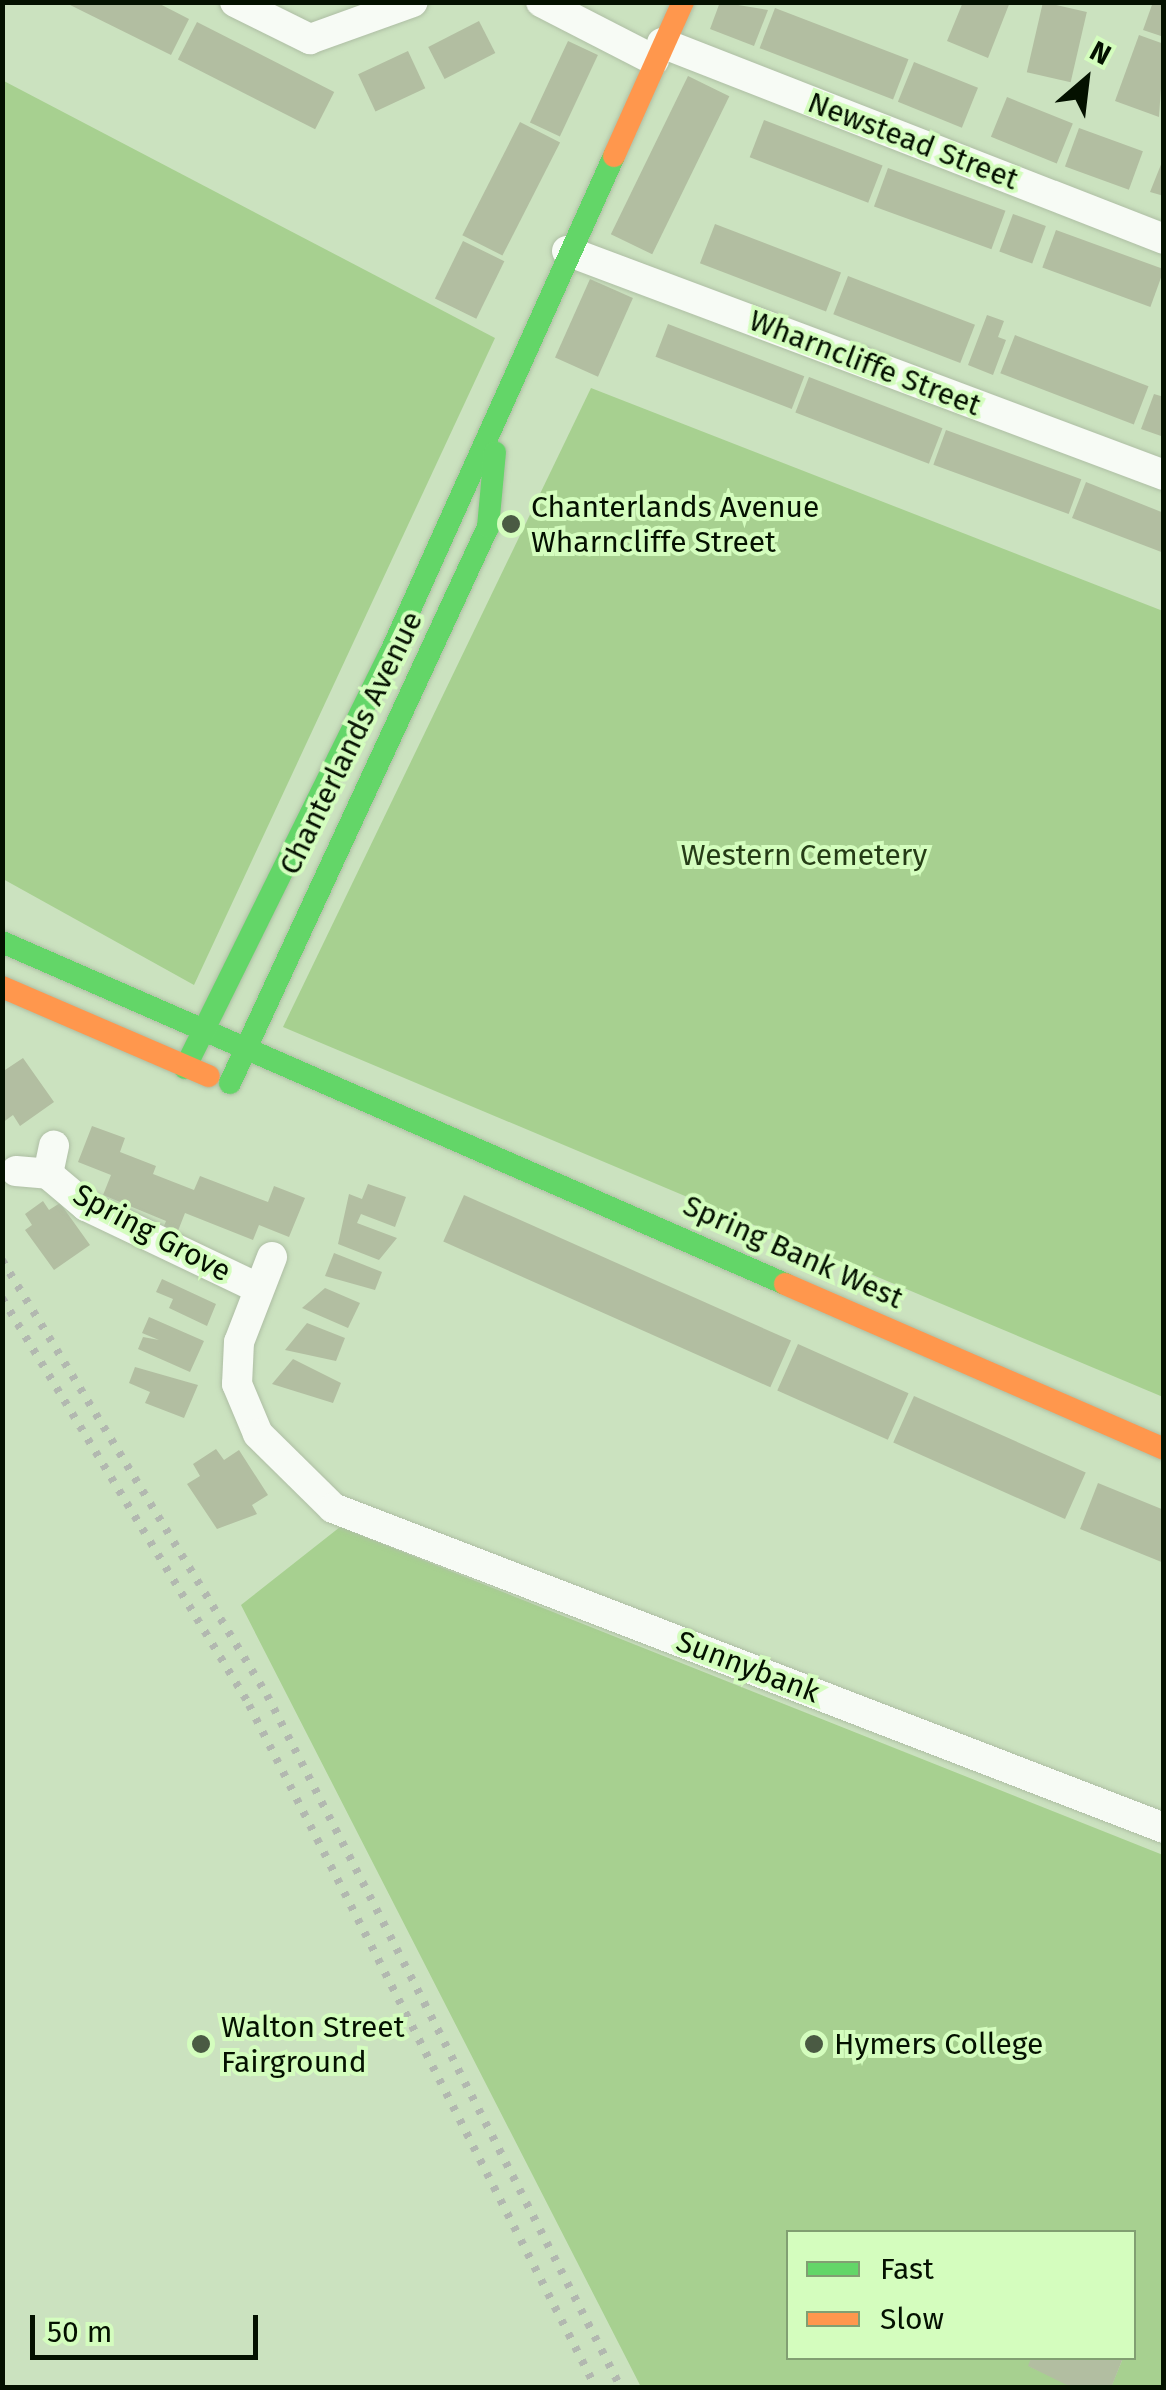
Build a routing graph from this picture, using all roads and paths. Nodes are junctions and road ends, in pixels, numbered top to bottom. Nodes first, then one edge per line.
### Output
1 (236, 2) edge
2 (412, 2) edge
3 (541, 2) edge
4 (682, 2) edge
5 (658, 52) junction
6 (1164, 239) edge
7 (567, 250) junction
8 (498, 422) junction
9 (1164, 475) edge
10 (2, 942) edge
11 (2, 988) edge
12 (202, 1032) junction
13 (240, 1051) junction
14 (184, 1068) junction
15 (230, 1083) junction
16 (395, 1117) junction
17 (16, 1171) dead end
18 (272, 1257) dead end
19 (258, 1288) junction
20 (1164, 1448) edge
21 (333, 1508) joint
22 (1164, 1828) edge

1 - 2 street
3 - 5 street, Newstead Street
4 - 5 street, Chanterlands Avenue
5 - 6 street, Newstead Street
5 - 7 street, Chanterlands Avenue
7 - 8 street, Chanterlands Avenue
7 - 9 street, Wharncliffe Street
8 - 12 street, Chanterlands Avenue
8 - 13 street, Chanterlands Avenue
10 - 12 street, Spring Bank West
11 - 14 street, Spring Bank West
12 - 13 street, Spring Bank West
12 - 14 street, Chanterlands Avenue
13 - 15 street, Chanterlands Avenue
13 - 16 street, Spring Bank West
14 - 15 street, Spring Bank West
15 - 16 street, Spring Bank West
16 - 20 street, Spring Bank West
17 - 19 street, Spring Grove
18 - 19 street, Spring Grove
19 - 21 street, Spring Grove
21 - 22 street, Sunnybank

